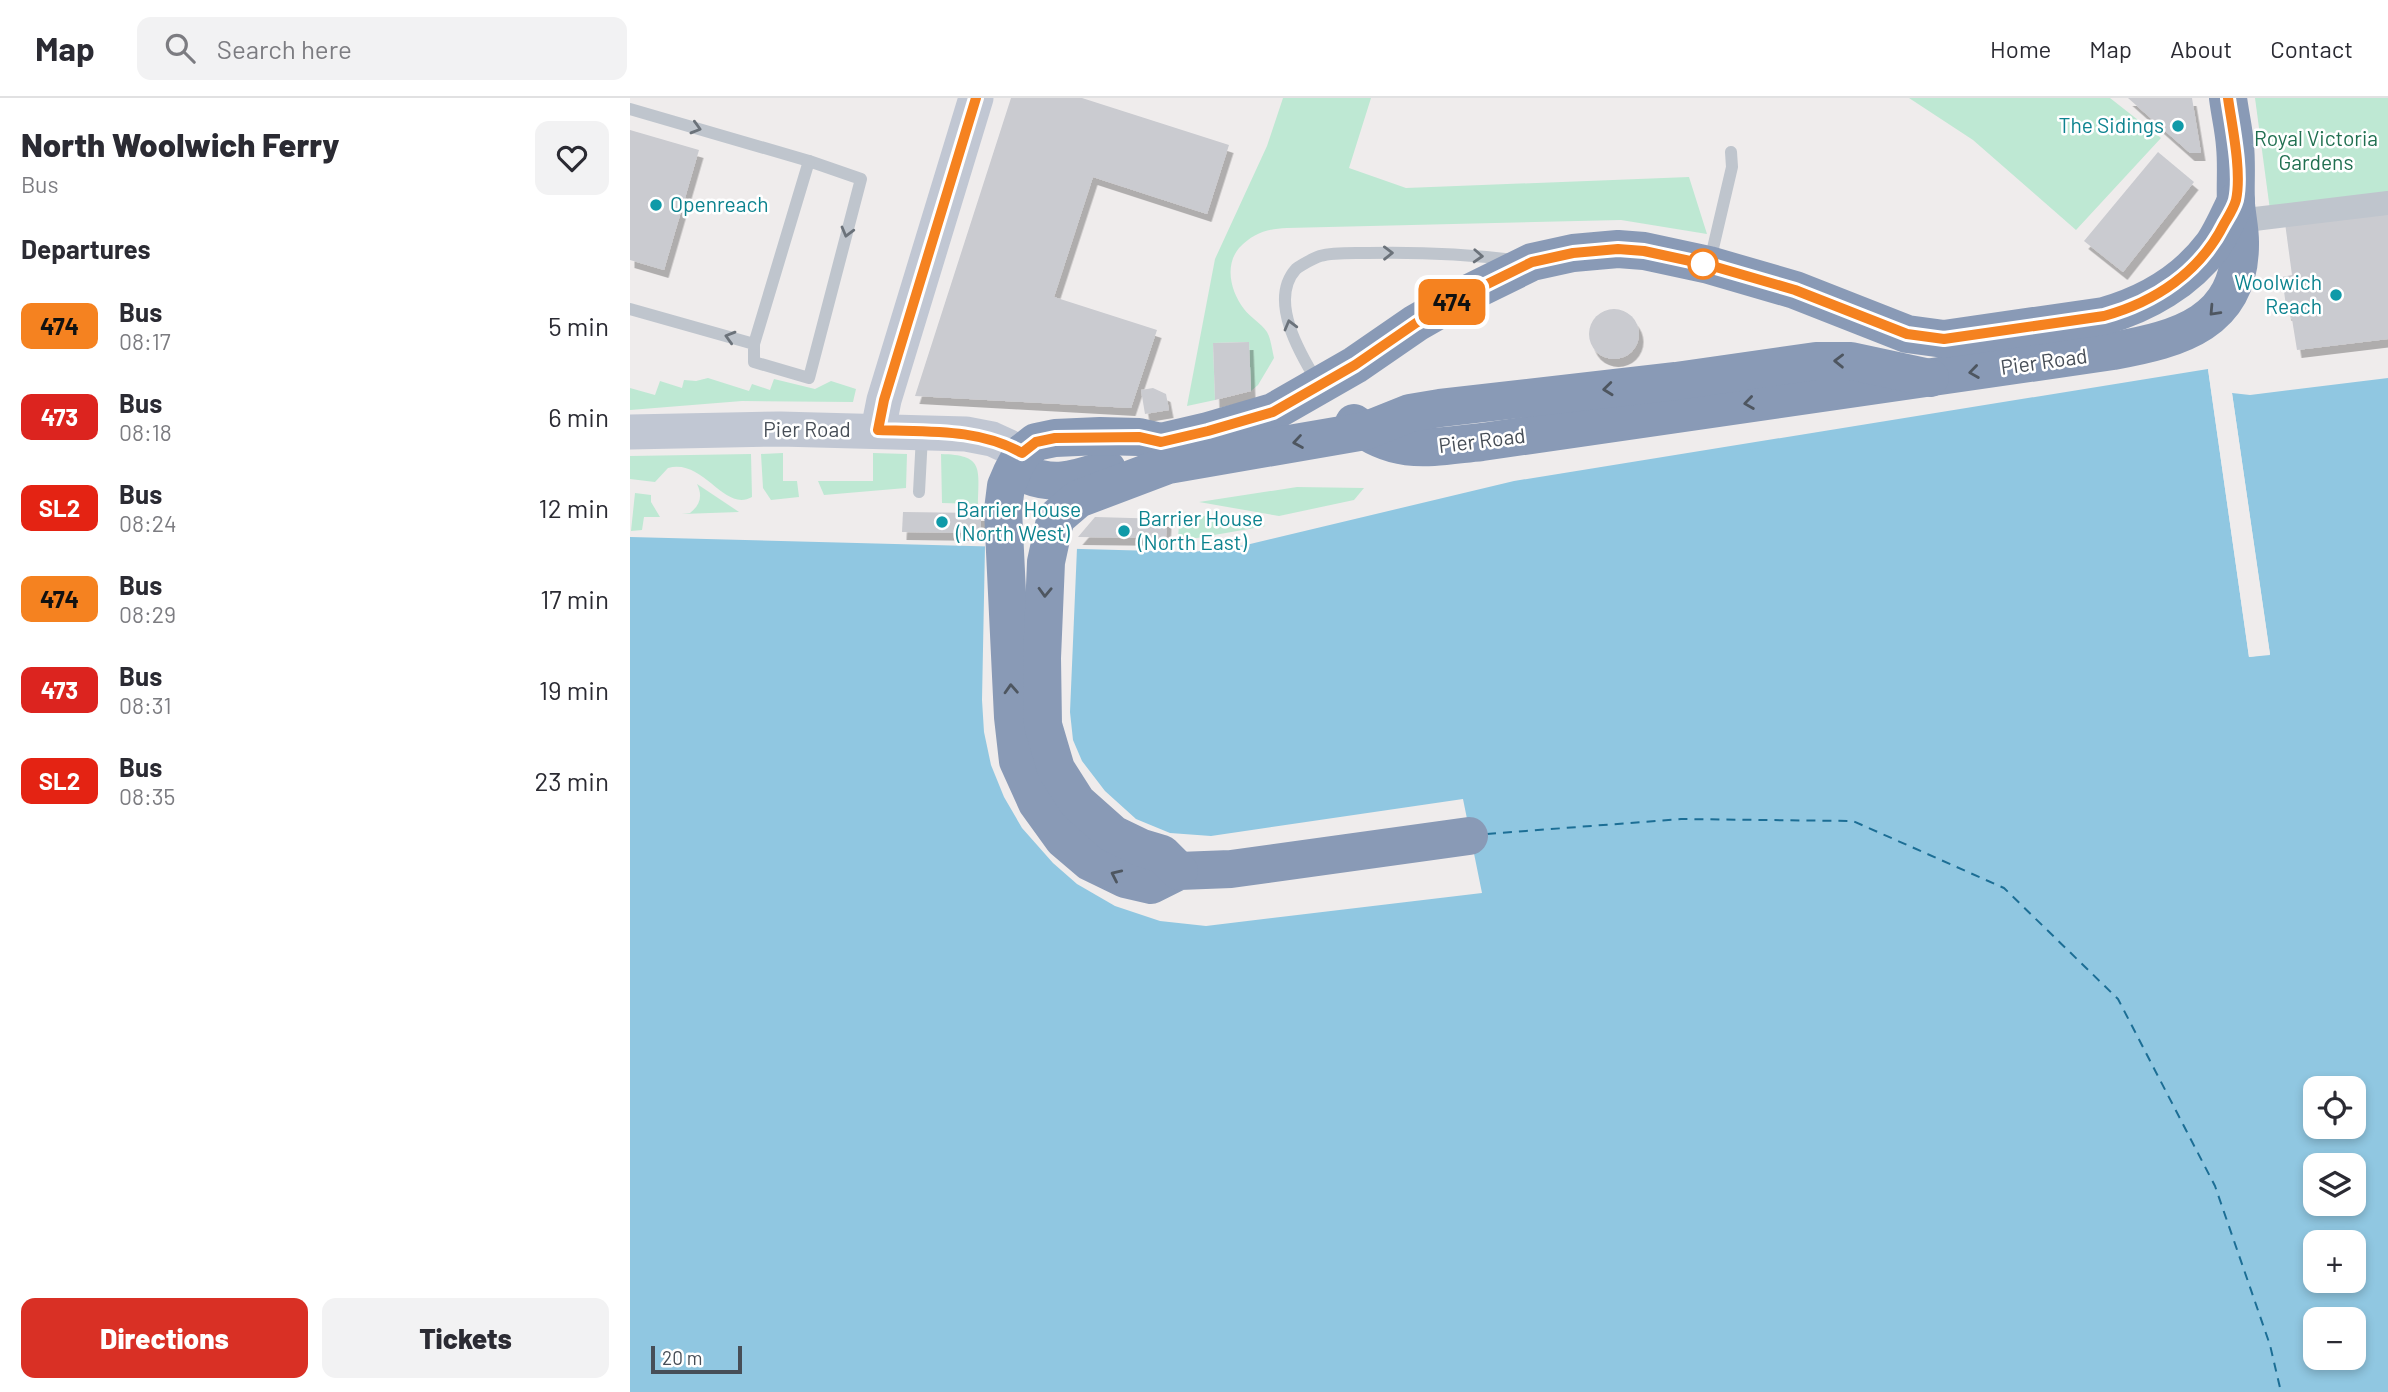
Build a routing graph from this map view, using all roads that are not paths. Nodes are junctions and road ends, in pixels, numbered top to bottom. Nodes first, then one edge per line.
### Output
1 (976, 98) edge
2 (2228, 98) edge
3 (630, 109) edge
4 (1731, 152) dead end
5 (809, 161) junction
6 (2388, 203) edge
7 (2237, 211) junction
8 (1532, 262) junction
9 (1709, 265) junction
10 (630, 309) edge
11 (754, 344) junction
12 (1321, 386) junction
13 (878, 430) junction
14 (1365, 431) junction
15 (630, 432) edge
16 (923, 432) junction
17 (1022, 453) junction
18 (919, 492) dead end
19 (1469, 836) dead end
20 (1179, 871) junction

1 - 13 street
2 - 7 highway, Pier Road
3 -> 5 lane
4 - 9 lane
5 - 11 lane
5 -> 11 lane
6 - 7 street
7 - 9 highway, Pier Road
7 -> 14 highway, Pier Road
8 - 9 highway, Pier Road
8 - 12 highway, Pier Road
12 -> 8 lane
11 -> 10 lane
12 - 14 highway, Pier Road
12 - 17 highway, Pier Road
13 - 15 street, Pier Road
13 - 16 street, Pier Road
14 -> 20 highway
16 - 17 street, Pier Road
16 - 18 lane
20 -> 17 highway
19 - 20 highway

